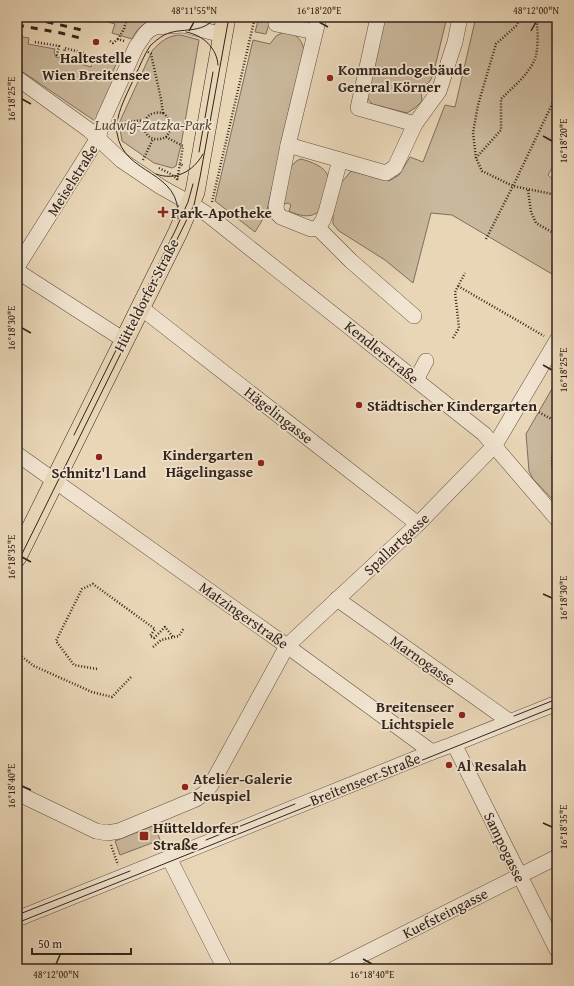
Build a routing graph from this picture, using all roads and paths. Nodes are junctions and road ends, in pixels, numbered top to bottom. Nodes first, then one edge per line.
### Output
1 (87, 17) edge
2 (94, 17) edge
3 (127, 17) edge
4 (255, 17) edge
5 (277, 17) edge
6 (319, 17) edge
7 (378, 17) edge
8 (460, 17) edge
9 (520, 17) edge
10 (536, 17) edge
11 (225, 26) edge
12 (315, 32) junction
13 (118, 39) junction
14 (35, 42) dead end
15 (110, 42) dead end
16 (136, 47) junction
17 (87, 61) dead end
18 (17, 78) edge
19 (557, 94) edge
20 (163, 113) junction
21 (145, 120) junction
22 (415, 124) junction
23 (101, 131) junction
24 (166, 137) junction
25 (153, 139) junction
26 (288, 145) junction
27 (476, 158) junction
28 (340, 160) junction
29 (180, 164) dead end
30 (136, 171) junction
31 (216, 186) dead end
32 (513, 186) junction
33 (528, 190) junction
34 (557, 195) edge
35 (191, 203) junction
36 (318, 228) junction
37 (557, 235) edge
38 (486, 239) dead end
39 (17, 267) edge
40 (17, 270) edge
41 (465, 273) dead end
42 (458, 286) junction
43 (140, 307) junction
44 (414, 316) dead end
45 (452, 338) dead end
46 (124, 340) junction
47 (556, 341) edge
48 (426, 361) dead end
49 (416, 380) junction
50 (520, 403) junction
51 (557, 422) edge
52 (557, 440) edge
53 (495, 445) junction
54 (17, 454) edge
55 (557, 479) edge
56 (55, 480) junction
57 (557, 519) edge
58 (418, 524) junction
59 (17, 557) edge
60 (337, 599) junction
61 (184, 628) dead end
62 (174, 638) junction
63 (287, 646) junction
64 (154, 647) dead end
65 (17, 653) edge
66 (97, 669) dead end
67 (132, 676) dead end
68 (557, 703) edge
69 (509, 722) junction
70 (454, 744) junction
71 (432, 752) junction
72 (17, 793) edge
73 (107, 833) junction
74 (557, 857) edge
75 (169, 858) junction
76 (519, 876) junction
77 (122, 877) junction
78 (17, 919) edge
79 (557, 950) edge
80 (225, 969) edge
81 (334, 969) edge

1 - 2 path
3 - 13 path
4 - 31 path
5 - 12 street
6 - 12 street
7 - 22 street
8 - 22 street
9 - 27 path
10 - 27 path
11 - 16 street, Meiselstraße
11 - 35 main road, Hütteldorfer Straße
12 - 26 street
13 - 15 path
13 - 16 path
14 - 17 path
16 - 20 path
16 - 23 street, Meiselstraße
18 - 23 street, Kendlerstraße
19 - 32 path
20 - 21 path
20 - 24 path
21 - 23 path
21 - 25 path
22 - 28 street
23 - 30 street, Kendlerstraße
23 - 39 street, Meiselstraße
24 - 25 path
24 - 29 path
25 - 30 path
26 - 28 street
26 - 36 street
27 - 32 path
28 - 36 street
30 - 35 street, Kendlerstraße
32 - 33 path
32 - 38 path
33 - 34 path
33 - 37 path
35 - 43 main road, Hütteldorfer Straße
35 - 49 street, Kendlerstraße
36 - 44 street
40 - 46 street
41 - 42 path
42 - 45 path
42 - 47 path
43 - 46 main road, Hütteldorfer Straße
43 - 58 street, Hägelingasse
46 - 56 main road, Hütteldorfer Straße
47 - 50 street, Spallartgasse
48 - 49 street
49 - 53 street, Kendlerstraße
50 - 51 path
50 - 53 street, Spallartgasse
52 - 55 path
53 - 57 street, Kendlerstraße
53 - 58 street, Spallartgasse
54 - 56 street, Matzingerstraße
56 - 59 main road, Hütteldorfer Straße
56 - 63 street, Matzingerstraße
58 - 60 street, Spallartgasse
60 - 63 street, Spallartgasse
60 - 69 street, Marnogasse
61 - 62 path
62 - 64 path
62 - 66 path
63 - 71 street, Matzingerstraße
63 - 73 street, Spallartgasse
65 - 67 path
68 - 69 street, Breitenseer Straße
69 - 70 street, Breitenseer Straße
70 - 71 street, Breitenseer Straße
70 - 76 street, Sampogasse
71 - 75 street, Breitenseer Straße
72 - 73 street
73 - 77 path
74 - 76 street, Kuefsteingasse
75 - 77 street, Breitenseer Straße
75 - 80 street
76 - 79 street, Sampogasse
76 - 81 street, Kuefsteingasse
77 - 78 street, Breitenseer Straße

